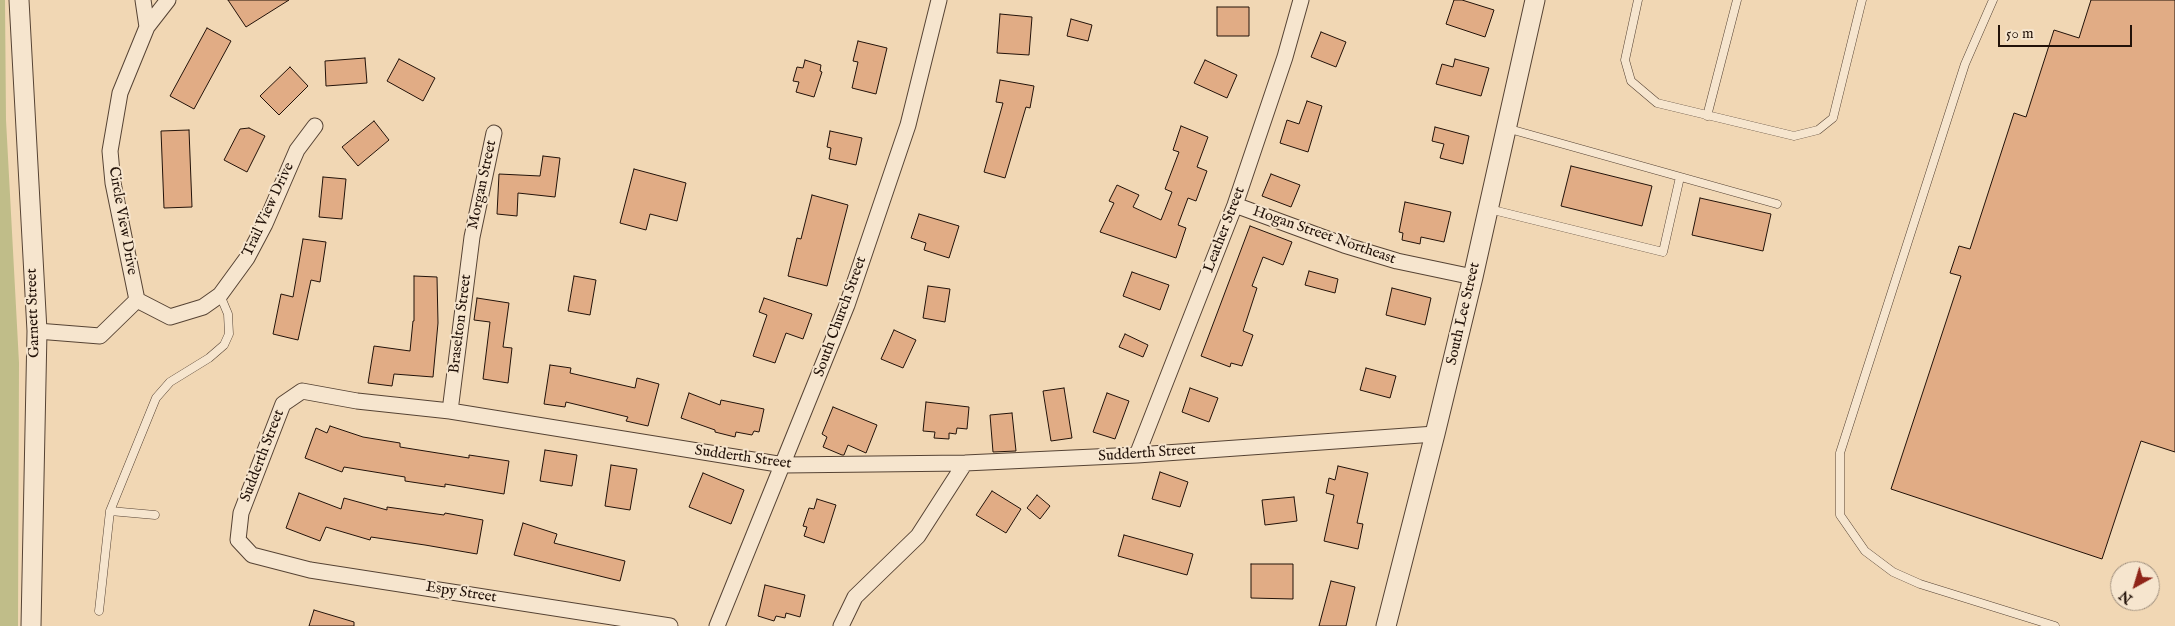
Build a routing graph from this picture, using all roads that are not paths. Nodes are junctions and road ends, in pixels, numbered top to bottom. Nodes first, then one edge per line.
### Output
1 (19, 0) edge
2 (144, 0) edge
3 (168, 0) edge
4 (939, 0) edge
5 (1301, 0) edge
6 (1535, 0) edge
7 (1638, 0) edge
8 (1737, 0) edge
9 (1862, 0) edge
10 (1993, 0) edge
11 (147, 27) junction
12 (1707, 116) junction
13 (315, 126) dead end
14 (1506, 128) junction
15 (494, 133) dead end
16 (1680, 177) junction
17 (1777, 204) dead end
18 (1235, 205) junction
19 (1488, 208) junction
20 (472, 237) joint
21 (1473, 277) junction
22 (220, 295) junction
23 (136, 300) junction
24 (36, 330) junction
25 (450, 412) junction
26 (1435, 434) junction
27 (1136, 455) junction
28 (965, 463) junction
29 (784, 465) junction
30 (110, 511) junction
31 (155, 515) dead end
32 (252, 555) joint
33 (99, 611) dead end
34 (30, 626) edge
35 (670, 626) edge
36 (718, 626) edge
37 (841, 626) edge
38 (1386, 626) edge
39 (2055, 626) edge

1 - 24 street, Garnett Street
2 - 11 street, Circle View Drive
3 - 11 street, Circle View Drive
4 - 29 street, South Church Street
5 - 18 street, Leather Street
6 - 14 street, South Lee Street
7 - 12 lane
8 - 12 lane
9 - 12 lane
10 - 39 lane
11 - 23 street, Circle View Drive
13 - 22 street, Trail View Drive
14 - 16 lane
14 - 19 street, South Lee Street
15 - 20 street, Morgan Street
16 - 17 lane
16 - 19 lane
18 - 21 street, Hogan Street Northeast
18 - 27 street, Leather Street
19 - 21 street, South Lee Street
20 - 25 street, Braselton Street
21 - 26 street, South Lee Street
22 - 23 street, Trail View Drive
22 - 30 lane
23 - 24 street
24 - 34 street, Garnett Street
25 - 29 street, Sudderth Street
25 - 32 street, Sudderth Street
26 - 27 street, Sudderth Street
26 - 38 street, South Lee Street
27 - 28 street, Sudderth Street
28 - 29 street, Sudderth Street
28 - 37 street
29 - 36 street, South Church Street
30 - 31 lane
30 - 33 lane
32 - 35 street, Espy Street

